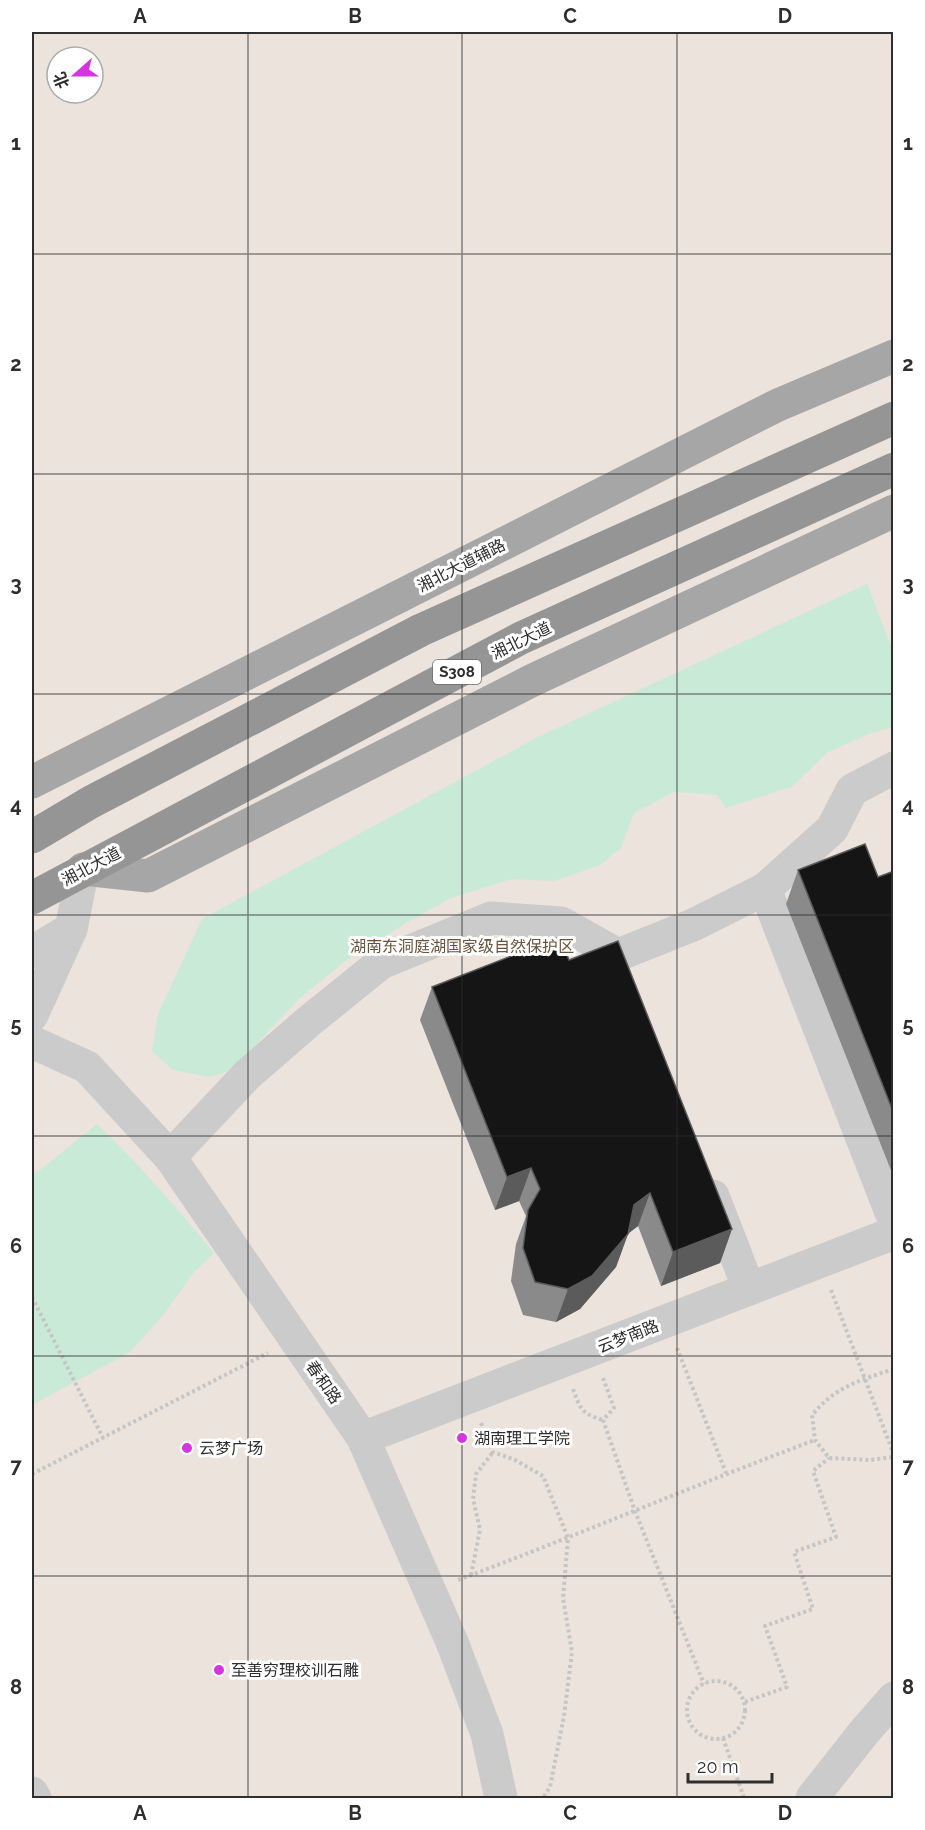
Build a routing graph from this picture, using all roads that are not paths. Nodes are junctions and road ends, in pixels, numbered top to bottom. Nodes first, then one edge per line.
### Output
1 (894, 356) edge
2 (894, 418) edge
3 (894, 468) edge
4 (894, 511) edge
5 (894, 768) edge
6 (32, 782) edge
7 (32, 837) edge
8 (83, 869) junction
9 (765, 889) junction
10 (32, 898) edge
11 (71, 929) junction
12 (32, 952) edge
13 (32, 1015) edge
14 (32, 1042) edge
15 (170, 1157) junction
16 (701, 1167) edge
17 (894, 1220) edge
18 (894, 1233) edge
19 (749, 1289) junction
20 (363, 1438) junction
21 (894, 1698) edge
22 (32, 1793) edge
23 (34, 1798) edge
24 (501, 1798) edge
25 (812, 1798) edge

1 - 6 main road, 湘北大道辅路
2 - 7 highway
3 - 8 highway, 湘北大道 / S308
4 - 8 main road
5 - 9 lane
8 - 10 highway, 湘北大道 / S308
8 - 11 lane
9 - 15 lane
9 - 17 lane
11 - 12 lane
11 - 13 lane
14 - 15 lane, 春和路
15 - 20 lane, 春和路
16 - 19 lane
18 - 19 lane, 云梦南路
19 - 20 lane, 云梦南路
20 - 24 lane, 春和路
21 - 25 lane
22 - 23 lane

